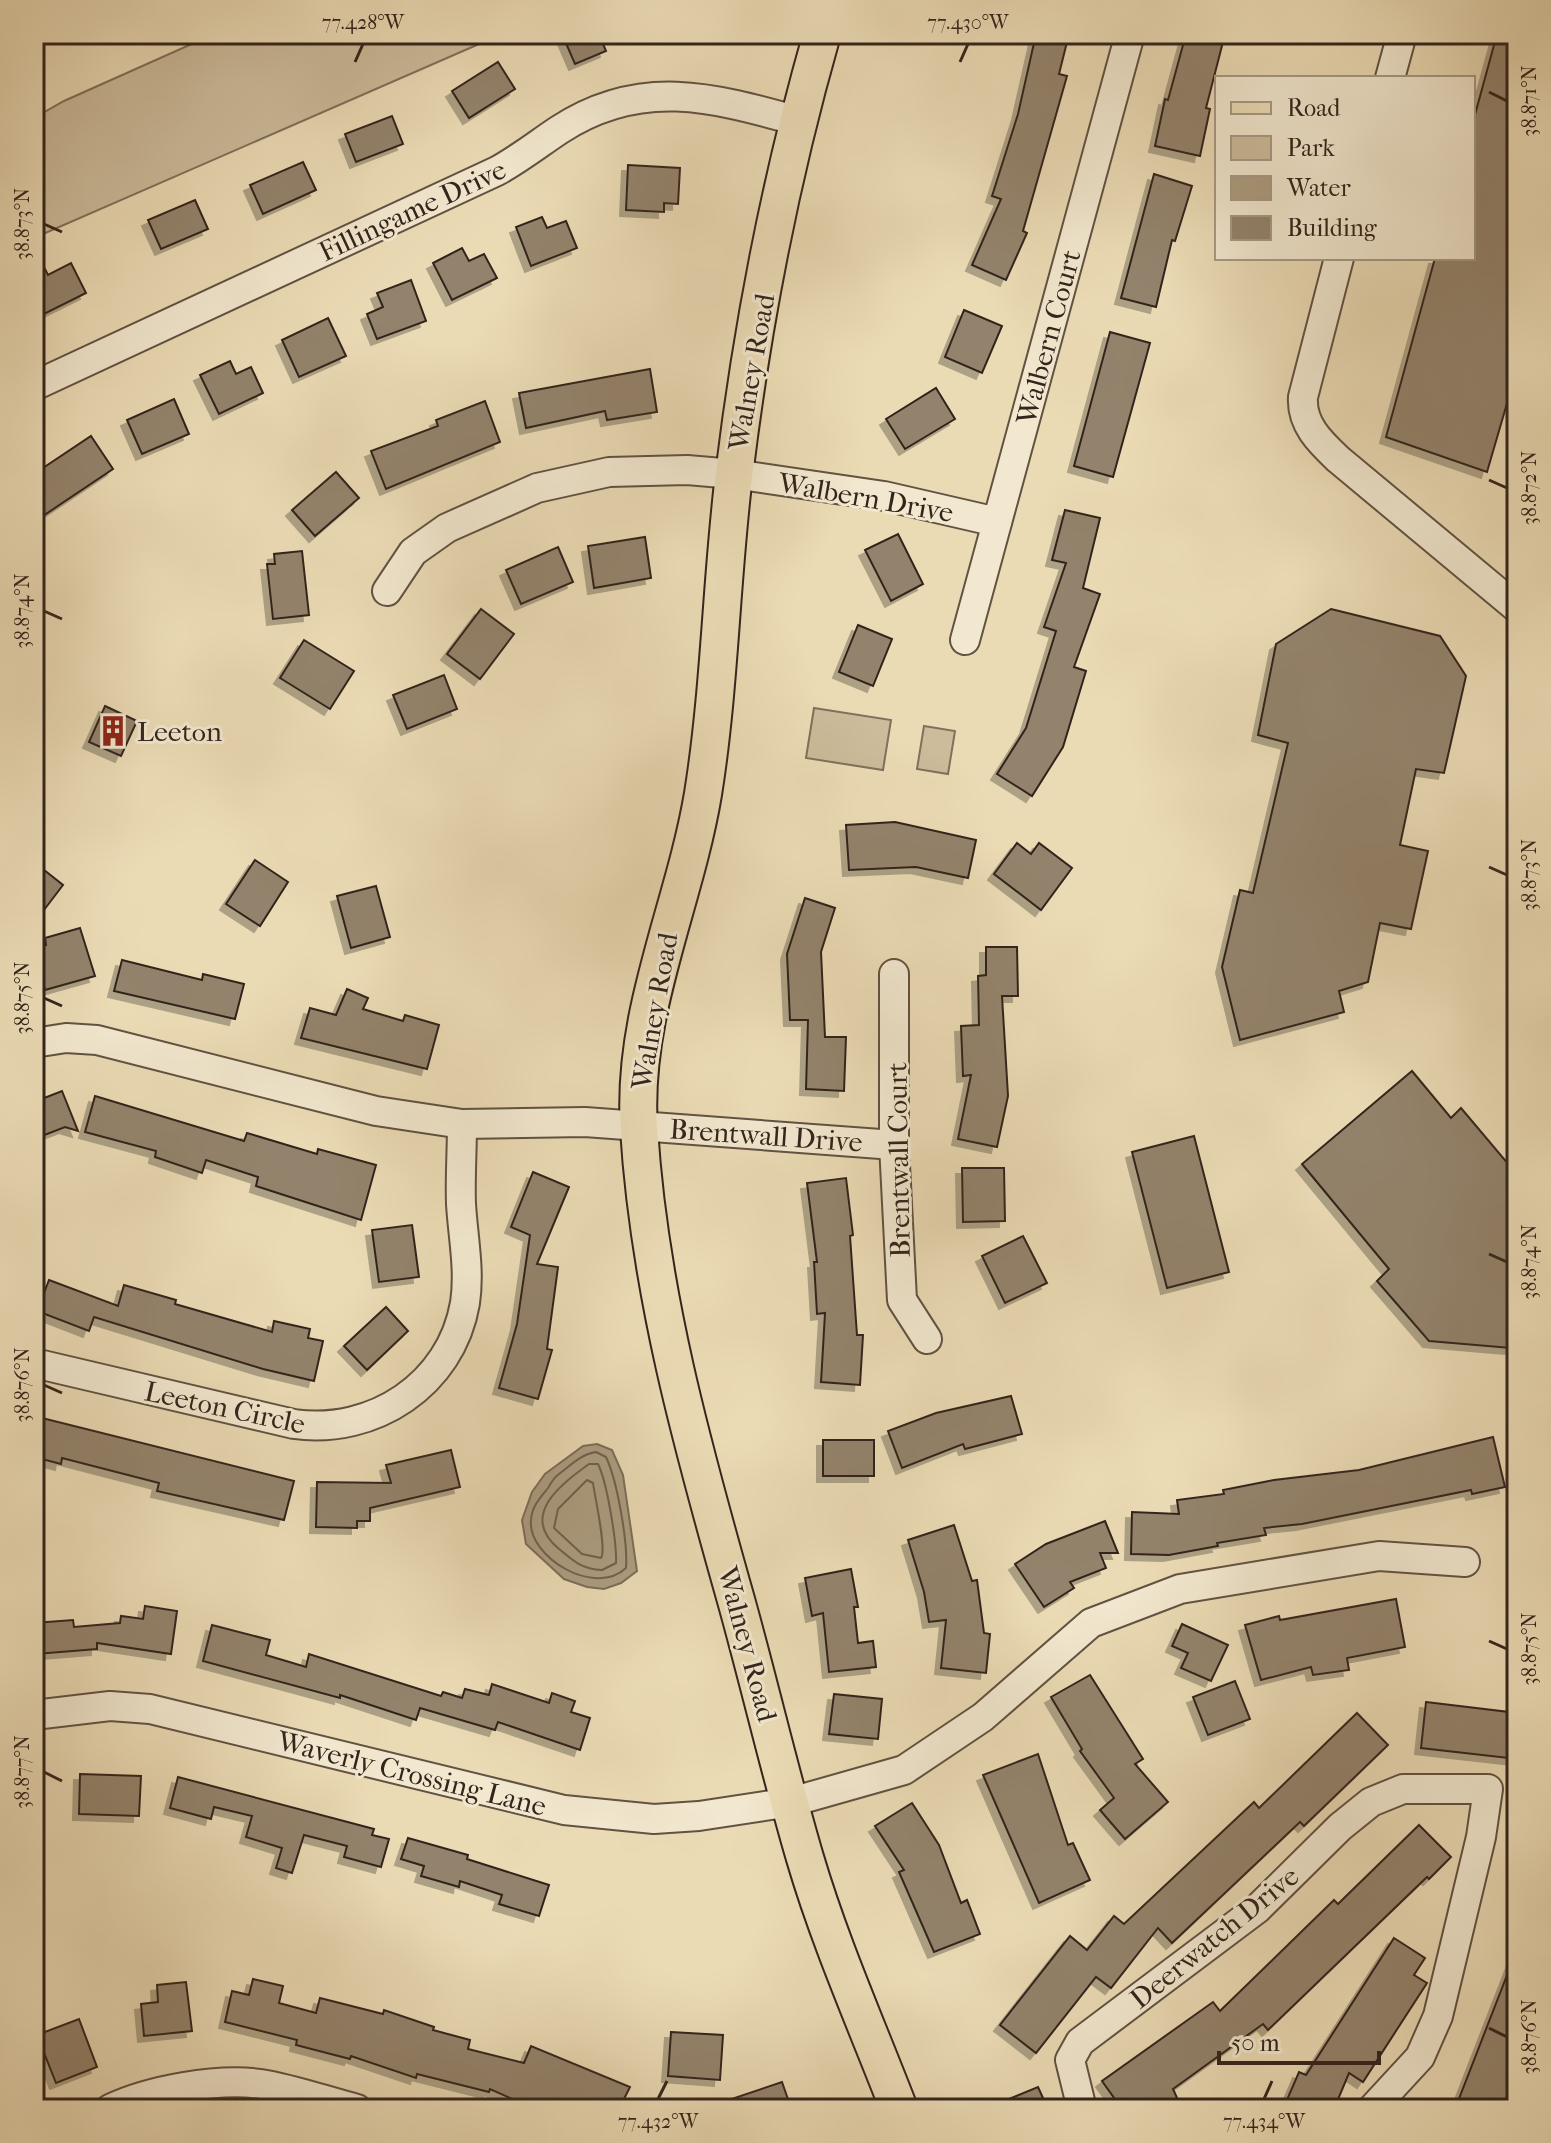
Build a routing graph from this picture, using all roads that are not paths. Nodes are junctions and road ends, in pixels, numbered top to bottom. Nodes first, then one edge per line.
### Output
1 (822, 34) edge
2 (1130, 34) edge
3 (1402, 34) edge
4 (1391, 76) edge
5 (798, 121) junction
6 (1338, 260) edge
7 (34, 386) edge
8 (734, 474) junction
9 (997, 522) junction
10 (387, 591) dead end
11 (1517, 608) edge
12 (965, 640) dead end
13 (894, 974) dead end
14 (34, 1043) edge
15 (462, 1124) junction
16 (638, 1126) junction
17 (894, 1145) junction
18 (927, 1339) dead end
19 (34, 1363) edge
20 (1465, 1562) dead end
21 (34, 1715) edge
22 (791, 1802) junction
23 (110, 2109) edge
24 (357, 2109) edge
25 (899, 2109) edge
26 (1082, 2109) edge
27 (1372, 2109) edge

1 - 5 main road, Walney Road
2 - 9 street, Walbern Court
3 - 4 street
5 - 7 street, Fillingame Drive
5 - 8 main road, Walney Road
6 - 11 street
8 - 9 street, Walbern Drive
8 - 10 street, Walbern Drive
8 - 16 main road, Walney Road
9 - 12 street, Walbern Court
13 - 17 street, Brentwall Court
14 - 15 street
15 - 16 street
15 - 19 street, Leeton Circle
16 - 17 street, Brentwall Drive
16 - 22 main road, Walney Road
17 - 18 street, Brentwall Court
20 - 22 street, Waverly Crossing Lane
21 - 22 street, Waverly Crossing Lane
22 - 25 main road, Walney Road
23 - 24 street
26 - 27 street, Deerwatch Drive

